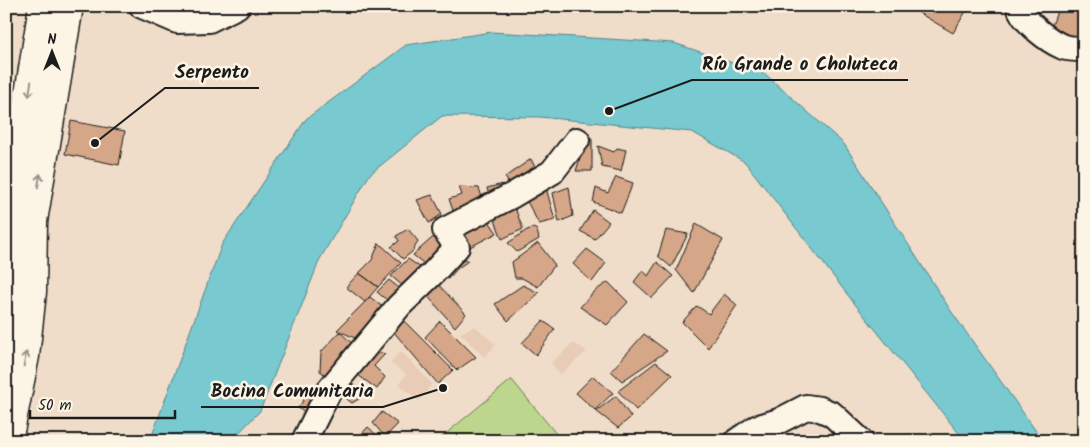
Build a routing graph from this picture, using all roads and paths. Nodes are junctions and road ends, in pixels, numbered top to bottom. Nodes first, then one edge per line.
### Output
1 (43, 6) edge
2 (69, 6) edge
3 (142, 6) edge
4 (237, 6) edge
5 (1019, 6) edge
6 (1084, 50) edge
7 (577, 140) dead end
8 (32, 221) junction
9 (6, 239) edge
10 (6, 349) edge
11 (8, 441) edge
12 (304, 441) edge
13 (737, 441) edge
14 (861, 441) edge

1 -> 9 main road
8 -> 2 main road
3 - 4 street
5 - 6 street
7 - 12 street
8 - 10 main road
11 -> 8 main road
13 - 14 street

